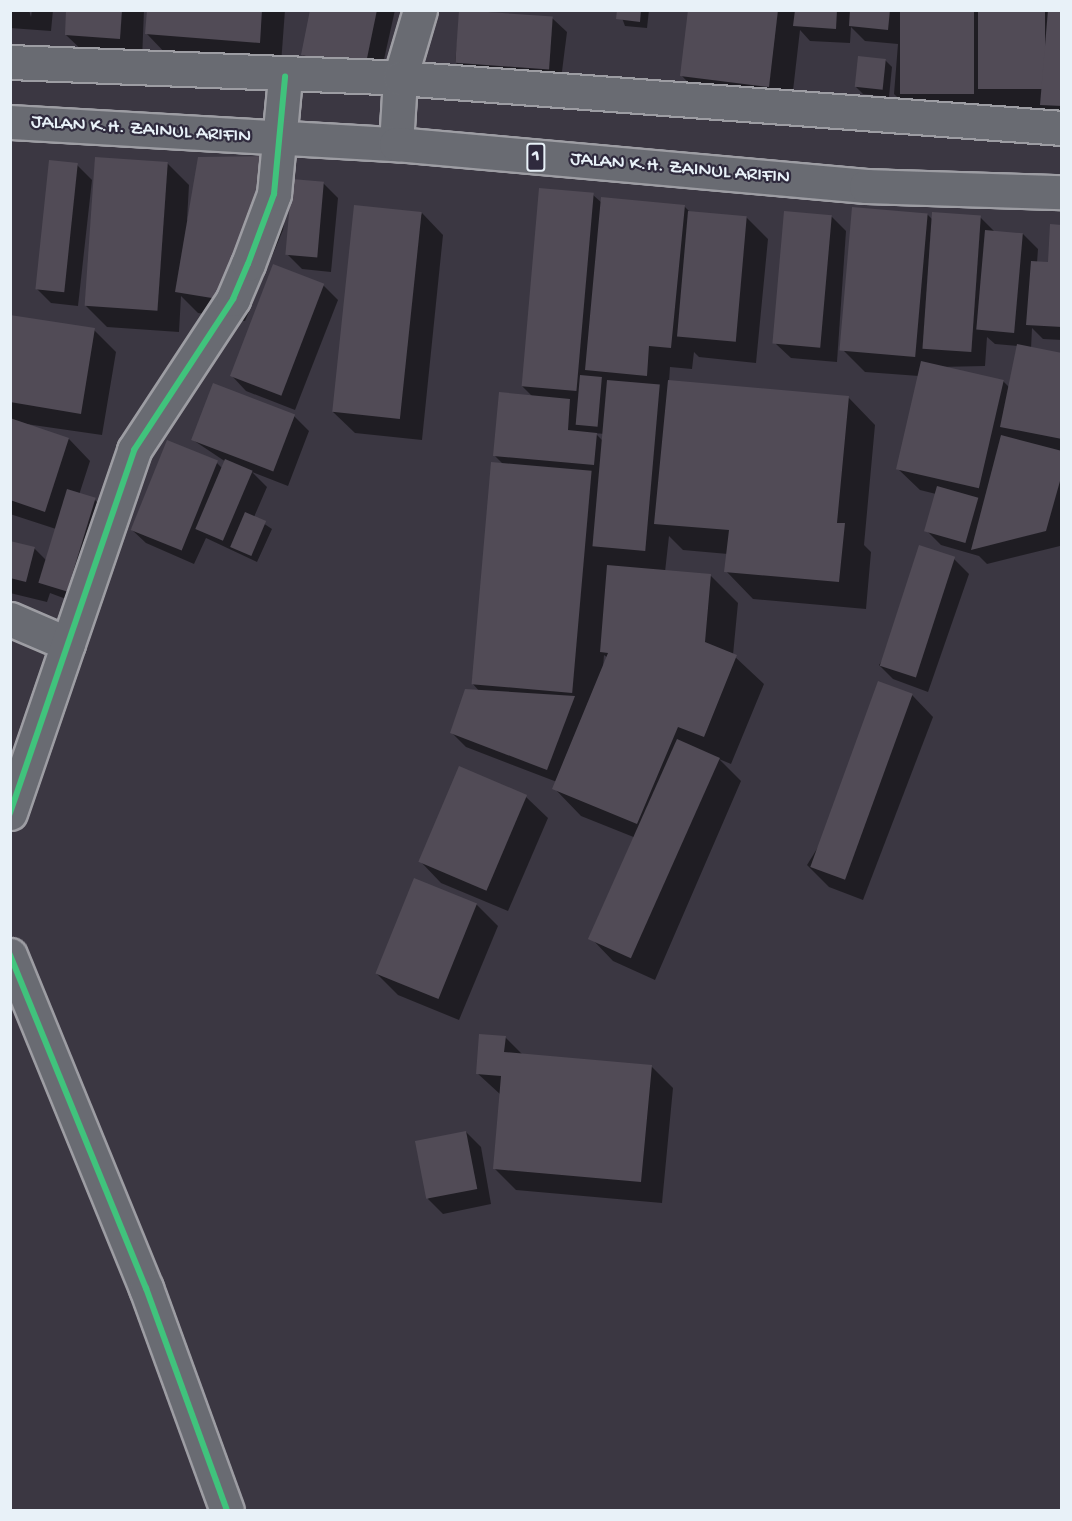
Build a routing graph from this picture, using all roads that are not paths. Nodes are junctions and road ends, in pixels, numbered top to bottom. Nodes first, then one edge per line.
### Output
1 (420, 10) edge
2 (10, 62) edge
3 (285, 77) junction
4 (400, 78) junction
5 (10, 122) edge
6 (1062, 128) edge
7 (282, 139) junction
8 (396, 144) junction
9 (1062, 192) edge
10 (10, 619) edge
11 (68, 644) junction
12 (10, 813) edge
13 (10, 955) edge
14 (227, 1510) edge

1 - 4 main road
2 - 3 main road
3 - 4 main road
3 - 7 main road
4 - 6 main road
4 - 8 main road
5 - 7 main road, JALAN K.H. ZAINUL ARIFIN / 1
7 - 8 main road, JALAN K.H. ZAINUL ARIFIN / 1
7 - 11 main road
8 - 9 main road, JALAN K.H. ZAINUL ARIFIN / 1
10 - 11 main road
11 - 12 main road
13 - 14 main road

